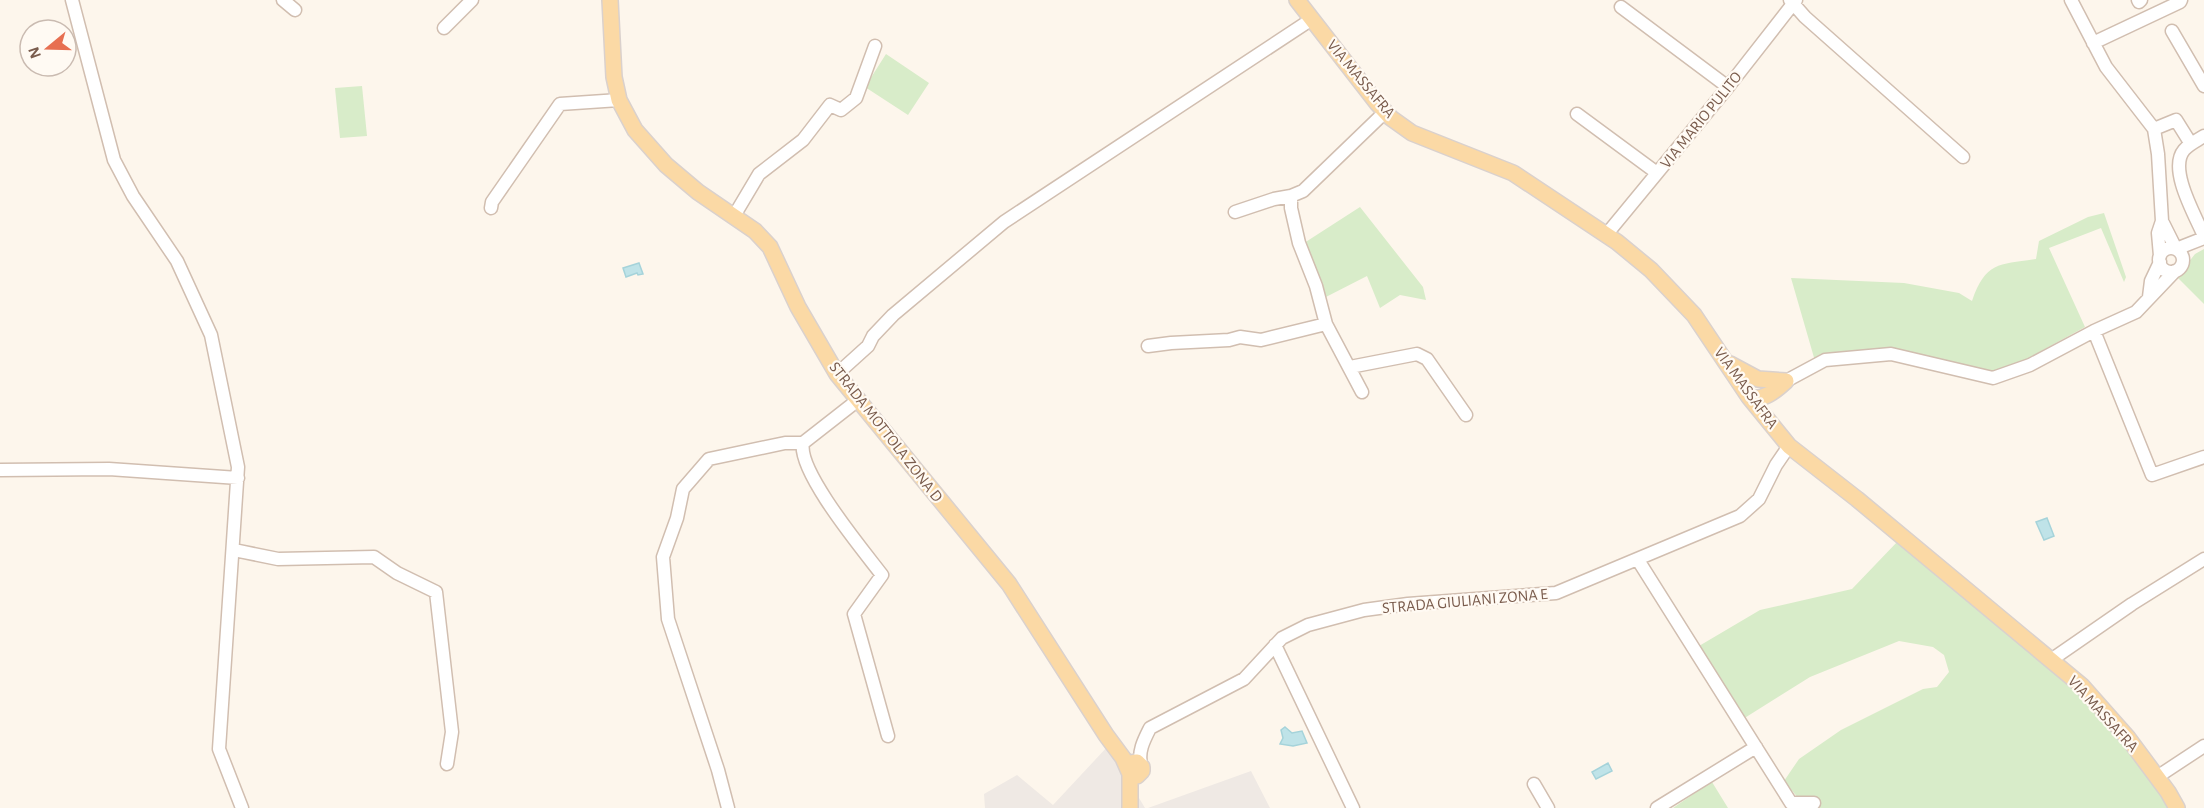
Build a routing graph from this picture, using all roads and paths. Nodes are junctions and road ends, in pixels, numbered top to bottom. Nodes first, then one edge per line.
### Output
1 (72, 0) edge
2 (283, 0) edge
3 (472, 0) edge
4 (610, 0) edge
5 (1297, 0) edge
6 (2071, 0) edge
7 (2181, 0) edge
8 (1793, 1) edge
9 (1621, 7) dead end
10 (296, 10) dead end
11 (1312, 20) junction
12 (444, 28) dead end
13 (2172, 31) dead end
14 (2093, 43) junction
15 (875, 46) dead end
16 (2204, 86) edge
17 (1728, 87) junction
18 (619, 100) junction
19 (1385, 112) junction
20 (1577, 114) dead end
21 (2154, 129) junction
22 (2204, 136) edge
23 (2191, 144) junction
24 (1963, 157) dead end
25 (1657, 173) junction
26 (1292, 196) junction
27 (491, 208) dead end
28 (1235, 212) dead end
29 (734, 216) junction
30 (2162, 220) junction
31 (1606, 235) junction
32 (2204, 237) edge
33 (2176, 249) junction
34 (2160, 259) junction
35 (2179, 266) junction
36 (2150, 297) junction
37 (1326, 324) junction
38 (2094, 331) junction
39 (1148, 346) dead end
40 (1725, 361) junction
41 (1350, 367) junction
42 (837, 374) junction
43 (1778, 383) junction
44 (1362, 392) dead end
45 (1749, 397) junction
46 (858, 400) junction
47 (1466, 415) dead end
48 (1770, 424) junction
49 (803, 443) junction
50 (1789, 446) junction
51 (2204, 457) edge
52 (0, 470) edge
53 (238, 478) junction
54 (234, 550) junction
55 (2204, 559) edge
56 (1638, 560) junction
57 (1275, 645) junction
58 (2051, 660) junction
59 (888, 736) dead end
60 (2204, 746) edge
61 (1756, 747) junction
62 (447, 764) dead end
63 (1135, 765) junction
64 (2157, 777) junction
65 (1534, 784) dead end
66 (1814, 803) dead end
67 (242, 808) edge
68 (728, 808) edge
69 (1130, 808) edge
70 (1135, 808) edge
71 (1353, 808) edge
72 (1548, 808) edge
73 (1658, 808) edge
74 (2177, 808) edge

1 - 53 street
2 - 10 street
3 - 12 street
4 - 18 main road, STRADA MOTTOLA ZONA D
5 - 11 main road, VIA MASSAFRA
6 - 14 street
7 - 14 street
8 - 17 street, VIA MARIO PULITO
8 - 24 street
9 - 17 street
11 - 19 main road, VIA MASSAFRA
11 - 42 street
13 - 16 street
14 - 21 street
15 - 29 street
17 - 25 street, VIA MARIO PULITO
18 - 27 street
18 - 29 main road, STRADA MOTTOLA ZONA D
19 - 26 street
19 - 31 main road, VIA MASSAFRA
20 - 25 street
21 - 23 street
21 - 30 street
22 - 23 street
23 - 32 street
25 - 31 street, VIA MARIO PULITO
26 - 28 street
26 - 37 street
29 - 42 main road, STRADA MOTTOLA ZONA D
30 - 33 street
30 - 34 street
31 - 40 main road, VIA MASSAFRA
32 - 33 street
32 - 35 street
33 - 34 street
33 - 35 street
34 - 35 street
34 - 36 street
35 - 36 street
36 - 38 street
37 - 39 street
37 - 41 street
38 - 43 street
38 - 51 street
40 - 43 main road
40 - 45 main road, VIA MASSAFRA
41 - 44 street
41 - 47 street
42 - 46 main road, STRADA MOTTOLA ZONA D
43 - 45 main road
43 - 48 main road
45 - 48 main road, VIA MASSAFRA
46 - 49 street
46 - 63 main road, STRADA MOTTOLA ZONA D
48 - 50 main road, VIA MASSAFRA
49 - 59 street
49 - 68 street
50 - 56 street, STRADA GIULIANI ZONA E
50 - 58 main road, VIA MASSAFRA
52 - 53 street
53 - 54 street
54 - 62 street
54 - 67 street
55 - 58 street
56 - 57 street, STRADA GIULIANI ZONA E
56 - 61 street
57 - 63 street, STRADA GIULIANI ZONA E
57 - 71 street
58 - 64 main road, VIA MASSAFRA
60 - 64 street
61 - 66 street
61 - 73 street
63 - 69 main road
63 - 70 main road
64 - 74 main road, VIA MASSAFRA
65 - 72 street

